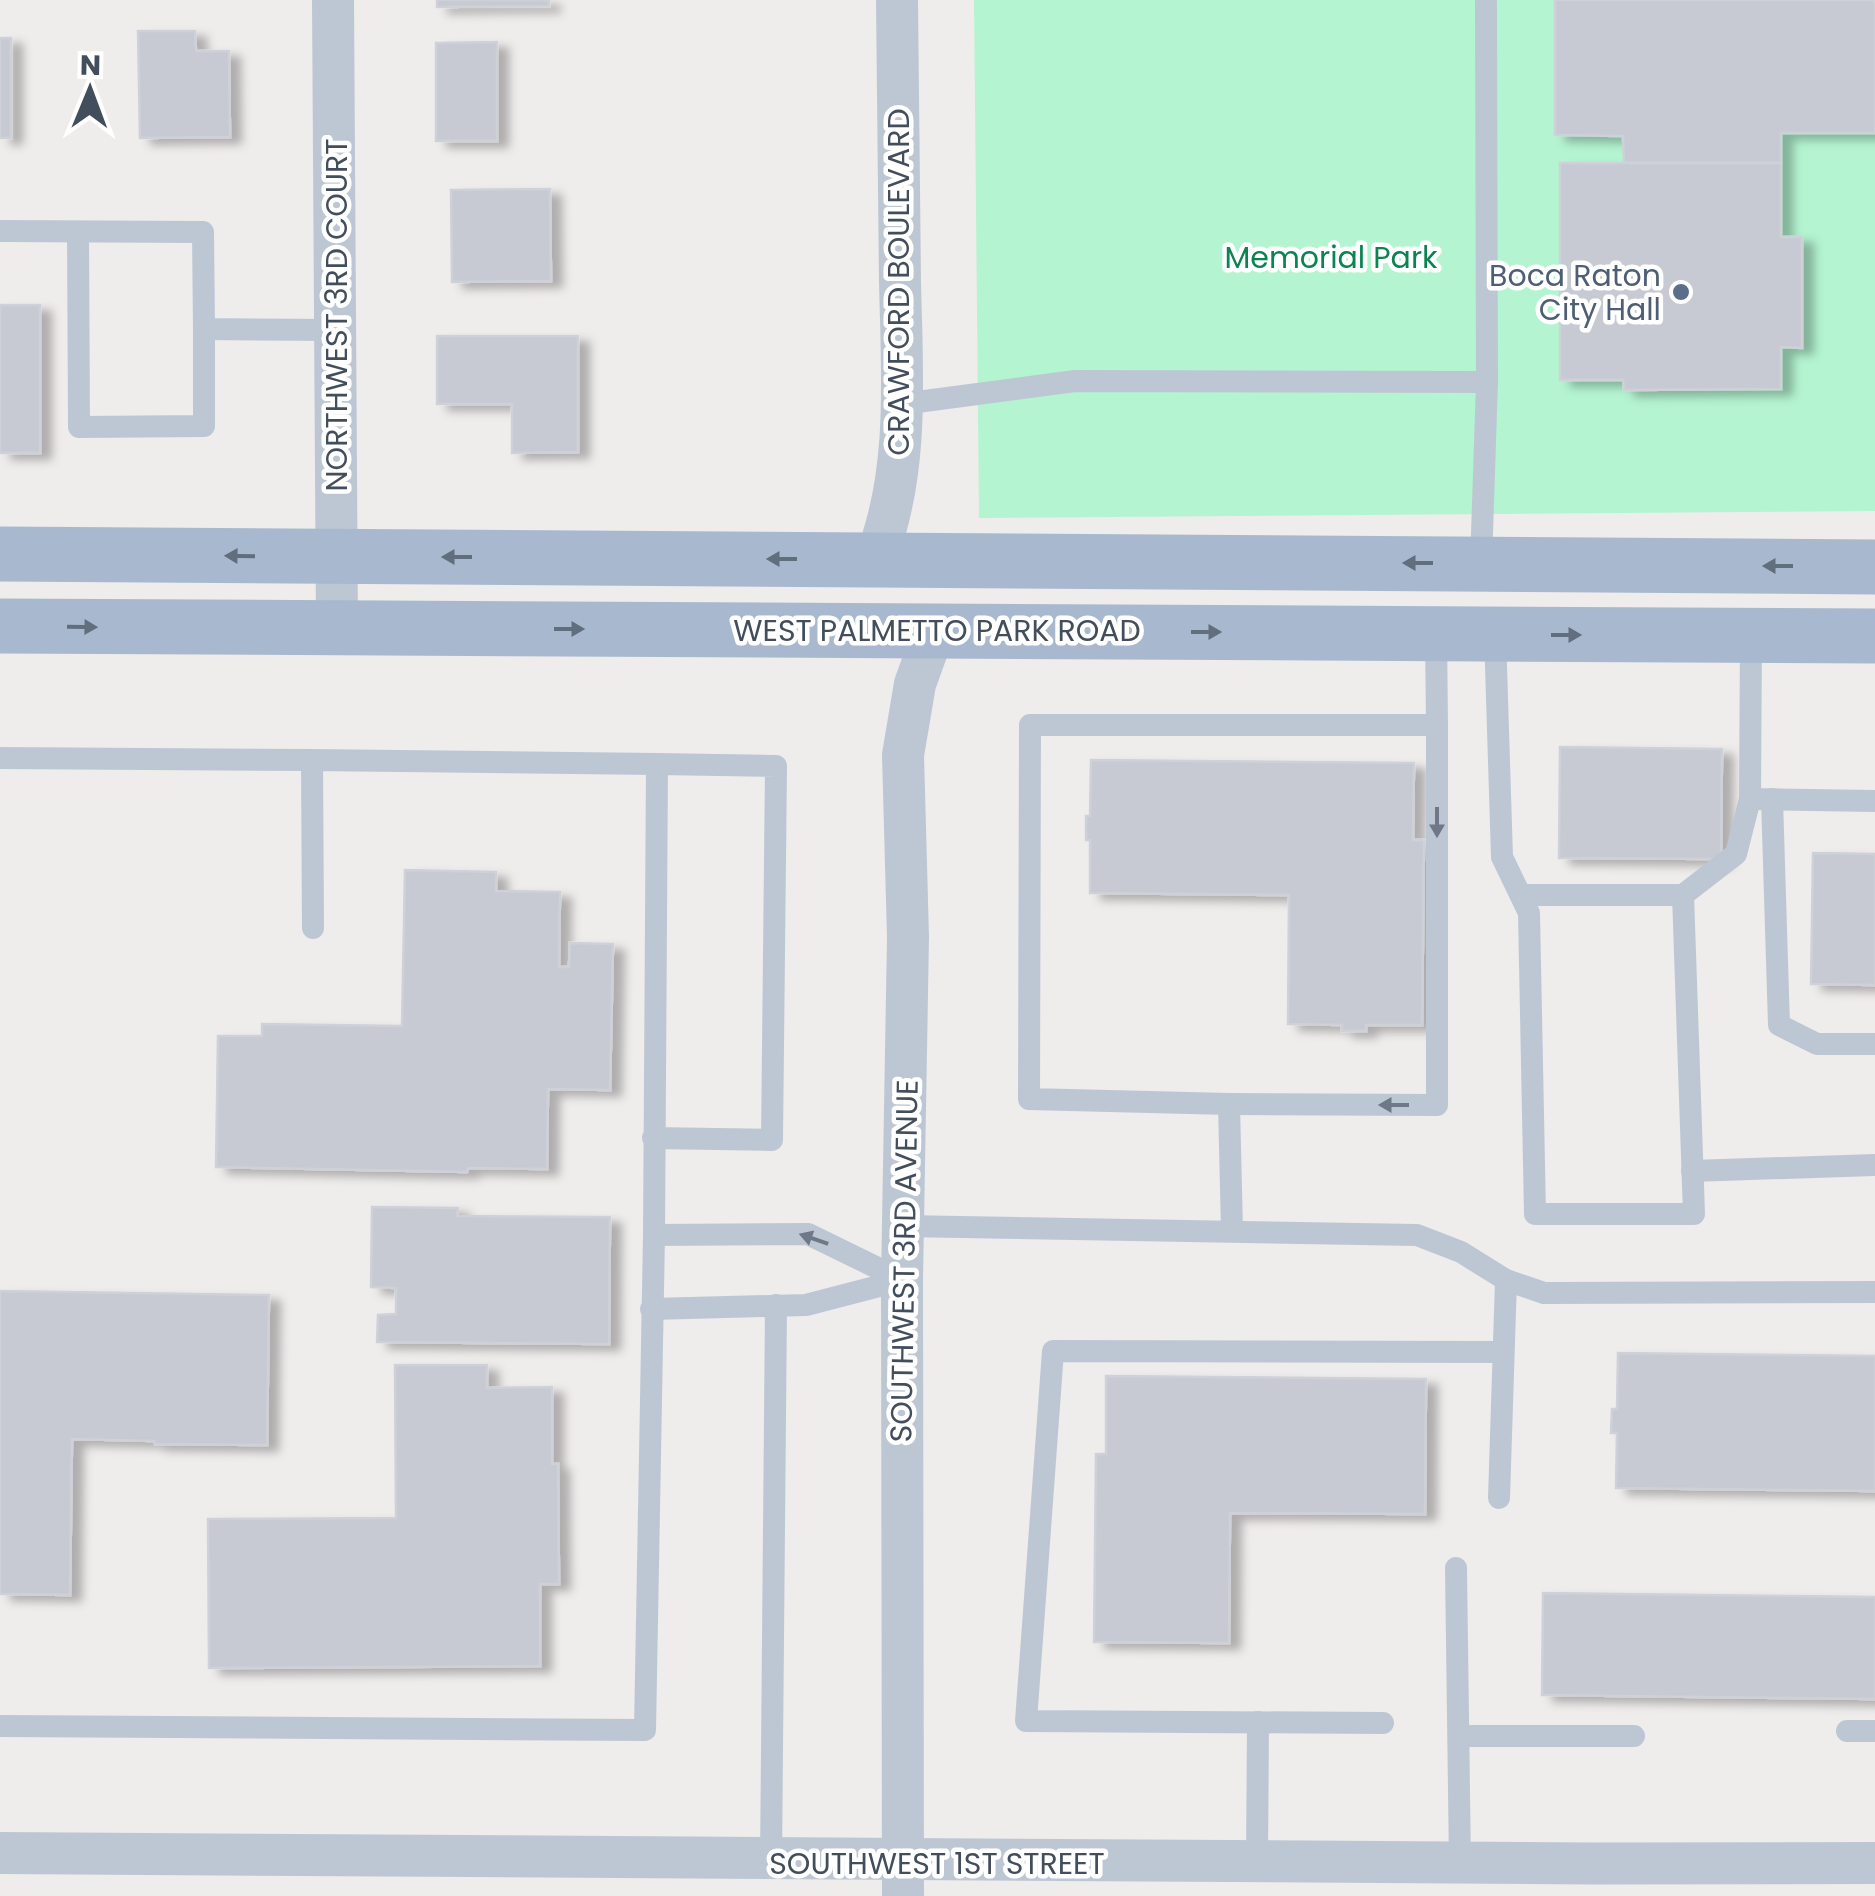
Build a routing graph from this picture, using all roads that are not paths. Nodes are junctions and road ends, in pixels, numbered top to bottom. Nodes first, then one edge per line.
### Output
1 (333, 0) edge
2 (897, 0) edge
3 (1486, 0) edge
4 (0, 232) edge
5 (78, 232) junction
6 (204, 329) junction
7 (336, 330) junction
8 (1487, 382) junction
9 (902, 404) junction
10 (0, 554) edge
11 (338, 557) junction
12 (875, 560) junction
13 (1055, 561) junction
14 (1481, 564) junction
15 (1875, 567) edge
16 (0, 626) edge
17 (337, 629) junction
18 (719, 629) junction
19 (934, 631) junction
20 (1436, 633) junction
21 (1496, 634) junction
22 (1750, 635) junction
23 (1875, 636) edge
24 (1437, 725) junction
25 (0, 758) edge
26 (312, 760) junction
27 (656, 764) junction
28 (1761, 799) junction
29 (1875, 801) edge
30 (1683, 895) junction
31 (1521, 896) junction
32 (313, 928) dead end
33 (1875, 1044) edge
34 (1229, 1104) junction
35 (653, 1138) junction
36 (1875, 1165) edge
37 (1692, 1170) junction
38 (903, 1226) junction
39 (1232, 1232) junction
40 (654, 1235) junction
41 (902, 1280) junction
42 (1506, 1280) junction
43 (1875, 1292) edge
44 (776, 1306) junction
45 (651, 1309) junction
46 (1503, 1352) junction
47 (1500, 1498) dead end
48 (1456, 1568) dead end
49 (1258, 1722) junction
50 (1383, 1723) dead end
51 (0, 1726) edge
52 (1847, 1731) dead end
53 (1875, 1731) edge
54 (1459, 1736) junction
55 (1634, 1736) dead end
56 (0, 1852) edge
57 (771, 1862) junction
58 (1875, 1863) edge
59 (1257, 1864) junction
60 (1460, 1864) junction
61 (903, 1879) edge

1 - 7 street, NORTHWEST 3RD COURT
2 - 9 street, CRAWFORD BOULEVARD
3 - 8 lane
4 - 5 lane
5 - 6 lane
5 - 6 lane
6 - 7 lane
7 - 11 street, NORTHWEST 3RD COURT
8 - 9 lane
8 - 14 lane
9 - 12 street, CRAWFORD BOULEVARD
11 -> 10 main road
12 -> 11 main road
11 - 17 street, NORTHWEST 3RD COURT
12 - 13 main road
12 - 18 main road
14 -> 13 main road
13 - 19 main road
15 -> 14 main road
16 -> 17 main road, WEST PALMETTO PARK ROAD
17 -> 18 main road, WEST PALMETTO PARK ROAD
18 - 19 main road, WEST PALMETTO PARK ROAD
19 -> 20 main road, WEST PALMETTO PARK ROAD
19 - 38 street, SOUTHWEST 3RD AVENUE
20 - 21 main road, WEST PALMETTO PARK ROAD
20 - 24 lane
21 -> 22 main road, WEST PALMETTO PARK ROAD
21 - 31 lane
22 - 23 main road, WEST PALMETTO PARK ROAD
22 - 28 lane
24 -> 34 lane
24 - 34 lane
25 - 26 lane
26 - 27 lane
26 - 32 lane
27 - 35 lane
27 - 35 lane
28 - 29 lane
28 - 30 lane
28 - 33 lane
30 - 31 lane
30 - 37 lane
31 - 37 lane
34 - 39 lane
35 - 40 lane
36 - 37 lane
38 - 39 lane
38 - 41 street, SOUTHWEST 3RD AVENUE
39 - 42 lane
41 -> 40 lane
40 - 45 lane
41 - 44 lane
41 - 61 street, SOUTHWEST 3RD AVENUE
42 - 43 lane
42 - 46 lane
44 - 45 lane
44 - 57 lane
45 - 51 lane
46 - 47 lane
46 - 49 lane
48 - 54 lane
49 - 50 lane
49 - 59 lane
52 - 53 lane
54 - 55 lane
54 - 60 lane
56 - 57 street, SOUTHWEST 1ST STREET
57 - 61 street, SOUTHWEST 1ST STREET
58 - 60 street, SOUTHWEST 1ST STREET
59 - 60 street, SOUTHWEST 1ST STREET
59 - 61 street, SOUTHWEST 1ST STREET

